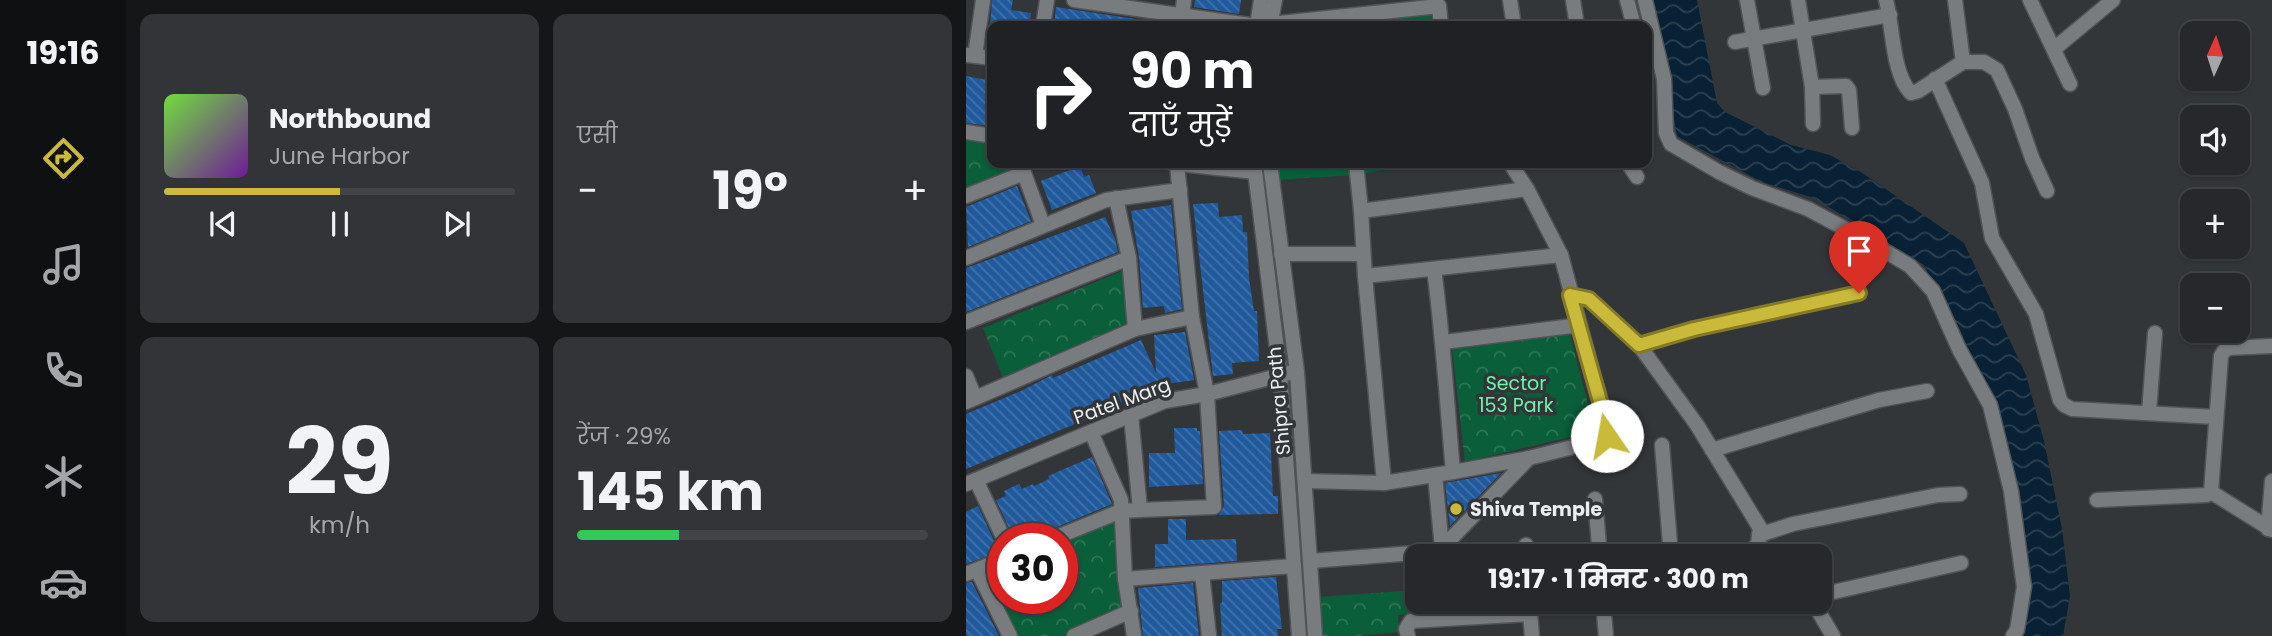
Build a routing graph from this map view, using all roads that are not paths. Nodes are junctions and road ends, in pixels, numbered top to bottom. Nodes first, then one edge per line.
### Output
1 (983, 0) edge
2 (1047, 0) edge
3 (1074, 0) edge
4 (1184, 0) edge
5 (1261, 0) edge
6 (1275, 0) edge
7 (1510, 0) edge
8 (1573, 0) edge
9 (1627, 0) edge
10 (1645, 0) edge
11 (1747, 0) edge
12 (1798, 0) edge
13 (1955, 0) edge
14 (2030, 0) edge
15 (2113, 0) edge
16 (1438, 3) edge
17 (1888, 7) edge
18 (1182, 15) junction
19 (1044, 21) edge
20 (1227, 21) edge
21 (1263, 21) edge
22 (1266, 21) edge
23 (1302, 21) edge
24 (1440, 21) edge
25 (1513, 21) edge
26 (1576, 21) edge
27 (1633, 21) edge
28 (1650, 21) edge
29 (1652, 29) edge
30 (1802, 31) junction
31 (1755, 40) junction
32 (1735, 42) dead end
33 (2054, 49) junction
34 (971, 55) edge
35 (1963, 62) junction
36 (1935, 79) junction
37 (2070, 84) dead end
38 (1763, 88) dead end
39 (1812, 88) junction
40 (1813, 124) dead end
41 (1852, 128) dead end
42 (966, 132) edge
43 (987, 135) edge
44 (1023, 168) edge
45 (1174, 168) edge
46 (1255, 168) edge
47 (1271, 168) edge
48 (1357, 168) edge
49 (1513, 168) edge
50 (1631, 168) edge
51 (1637, 177) dead end
52 (1527, 189) junction
53 (1180, 190) junction
54 (2047, 191) dead end
55 (966, 196) edge
56 (1116, 198) junction
57 (1361, 211) junction
58 (1042, 225) junction
59 (1281, 254) junction
60 (1362, 254) junction
61 (1561, 255) junction
62 (966, 258) edge
63 (1129, 258) junction
64 (1434, 268) junction
65 (1364, 276) junction
66 (1859, 293) dead end
67 (1570, 295) junction
68 (1192, 317) junction
69 (966, 322) edge
70 (1580, 325) junction
71 (1136, 329) junction
72 (2155, 332) dead end
73 (2272, 341) edge
74 (1444, 342) junction
75 (1639, 345) junction
76 (1297, 372) junction
77 (1280, 374) junction
78 (966, 376) edge
79 (1927, 391) dead end
80 (1207, 394) junction
81 (970, 400) edge
82 (2150, 412) junction
83 (1131, 415) junction
84 (2216, 417) junction
85 (1091, 432) junction
86 (1662, 445) dead end
87 (1712, 450) junction
88 (1529, 458) junction
89 (1453, 472) junction
90 (1435, 475) junction
91 (1305, 481) junction
92 (2272, 481) edge
93 (971, 482) edge
94 (1384, 483) junction
95 (2211, 492) junction
96 (1960, 494) dead end
97 (1595, 499) dead end
98 (2097, 500) dead end
99 (1140, 510) junction
100 (1122, 511) junction
101 (995, 523) edge
102 (1078, 529) edge
103 (2270, 530) edge
104 (1759, 539) junction
105 (1442, 544) edge
106 (1446, 544) edge
107 (1599, 544) edge
108 (1670, 544) edge
109 (1755, 544) edge
110 (1763, 544) edge
111 (1405, 554) edge
112 (1310, 561) junction
113 (1961, 563) dead end
114 (1294, 566) junction
115 (971, 572) edge
116 (1202, 573) junction
117 (1125, 579) junction
118 (1832, 592) edge
119 (1131, 611) junction
120 (1475, 614) edge
121 (1530, 614) edge
122 (1604, 614) edge
123 (1820, 614) edge
124 (1010, 636) edge
125 (1074, 636) edge
126 (1134, 636) edge
127 (1209, 636) edge
128 (1299, 636) edge
129 (1315, 636) edge
130 (1408, 636) edge
131 (1532, 636) edge
132 (1606, 636) edge
133 (1833, 636) edge
134 (2013, 636) edge

1 - 34 street
2 - 19 street
3 - 18 street
4 - 18 street
5 - 21 street
6 - 22 street
7 - 25 street
8 - 26 street
9 - 27 street
10 - 28 street
11 - 31 street
12 - 30 street
13 - 35 street
14 - 33 street
15 - 33 street
16 - 23 street
16 - 24 street
17 - 30 street
17 - 36 street
18 - 20 street
29 - 134 street
30 - 31 street
30 - 39 street
31 - 32 street
31 - 38 street
33 - 37 street
35 - 36 street
35 - 54 street
36 - 82 street
39 - 40 street
39 - 41 street
42 - 43 street
44 - 55 street
44 - 58 street
45 - 53 street
46 - 77 street, Shipra Path
47 - 59 street, Shipra Path
48 - 57 street
49 - 52 street
50 - 51 street
52 - 57 street
52 - 61 street
53 - 56 street
53 - 68 street
56 - 58 street
56 - 63 street
57 - 60 street
58 - 62 street
59 - 60 street
59 - 76 street, Shipra Path
60 - 65 street
61 - 64 street
61 - 67 street
63 - 69 street
63 - 71 street
64 - 65 street
64 - 74 street
65 - 94 street
66 - 75 street
67 - 70 street
67 - 75 street
68 - 71 street
68 - 80 street
70 - 74 street
70 - 88 street
71 - 81 street
72 - 82 street
73 - 84 street
74 - 89 street
75 - 87 street
76 - 77 street, Patel Marg
76 - 91 street, Shipra Path
77 - 80 street, Patel Marg
77 - 114 street, Shipra Path
78 - 81 street
79 - 87 street
80 - 83 street, Patel Marg
80 - 99 street
82 - 84 street
83 - 85 street, Patel Marg
83 - 99 street
84 - 95 street
85 - 93 street, Patel Marg
85 - 100 street
86 - 108 street
87 - 104 street
88 - 89 street
88 - 106 street
89 - 90 street
90 - 94 street
90 - 105 street
91 - 94 street
91 - 112 street, Shipra Path
92 - 103 street
93 - 101 street
95 - 98 street
95 - 103 street
96 - 104 street
97 - 107 street
99 - 100 street
100 - 102 street
100 - 117 street
104 - 109 street
104 - 110 street
111 - 112 street
112 - 129 street, Shipra Path
113 - 118 street
114 - 116 street
114 - 128 street, Shipra Path
115 - 124 street
116 - 117 street
116 - 127 street
117 - 119 street
119 - 125 street
119 - 126 street
120 - 130 street
121 - 131 street
122 - 132 street
123 - 133 street

